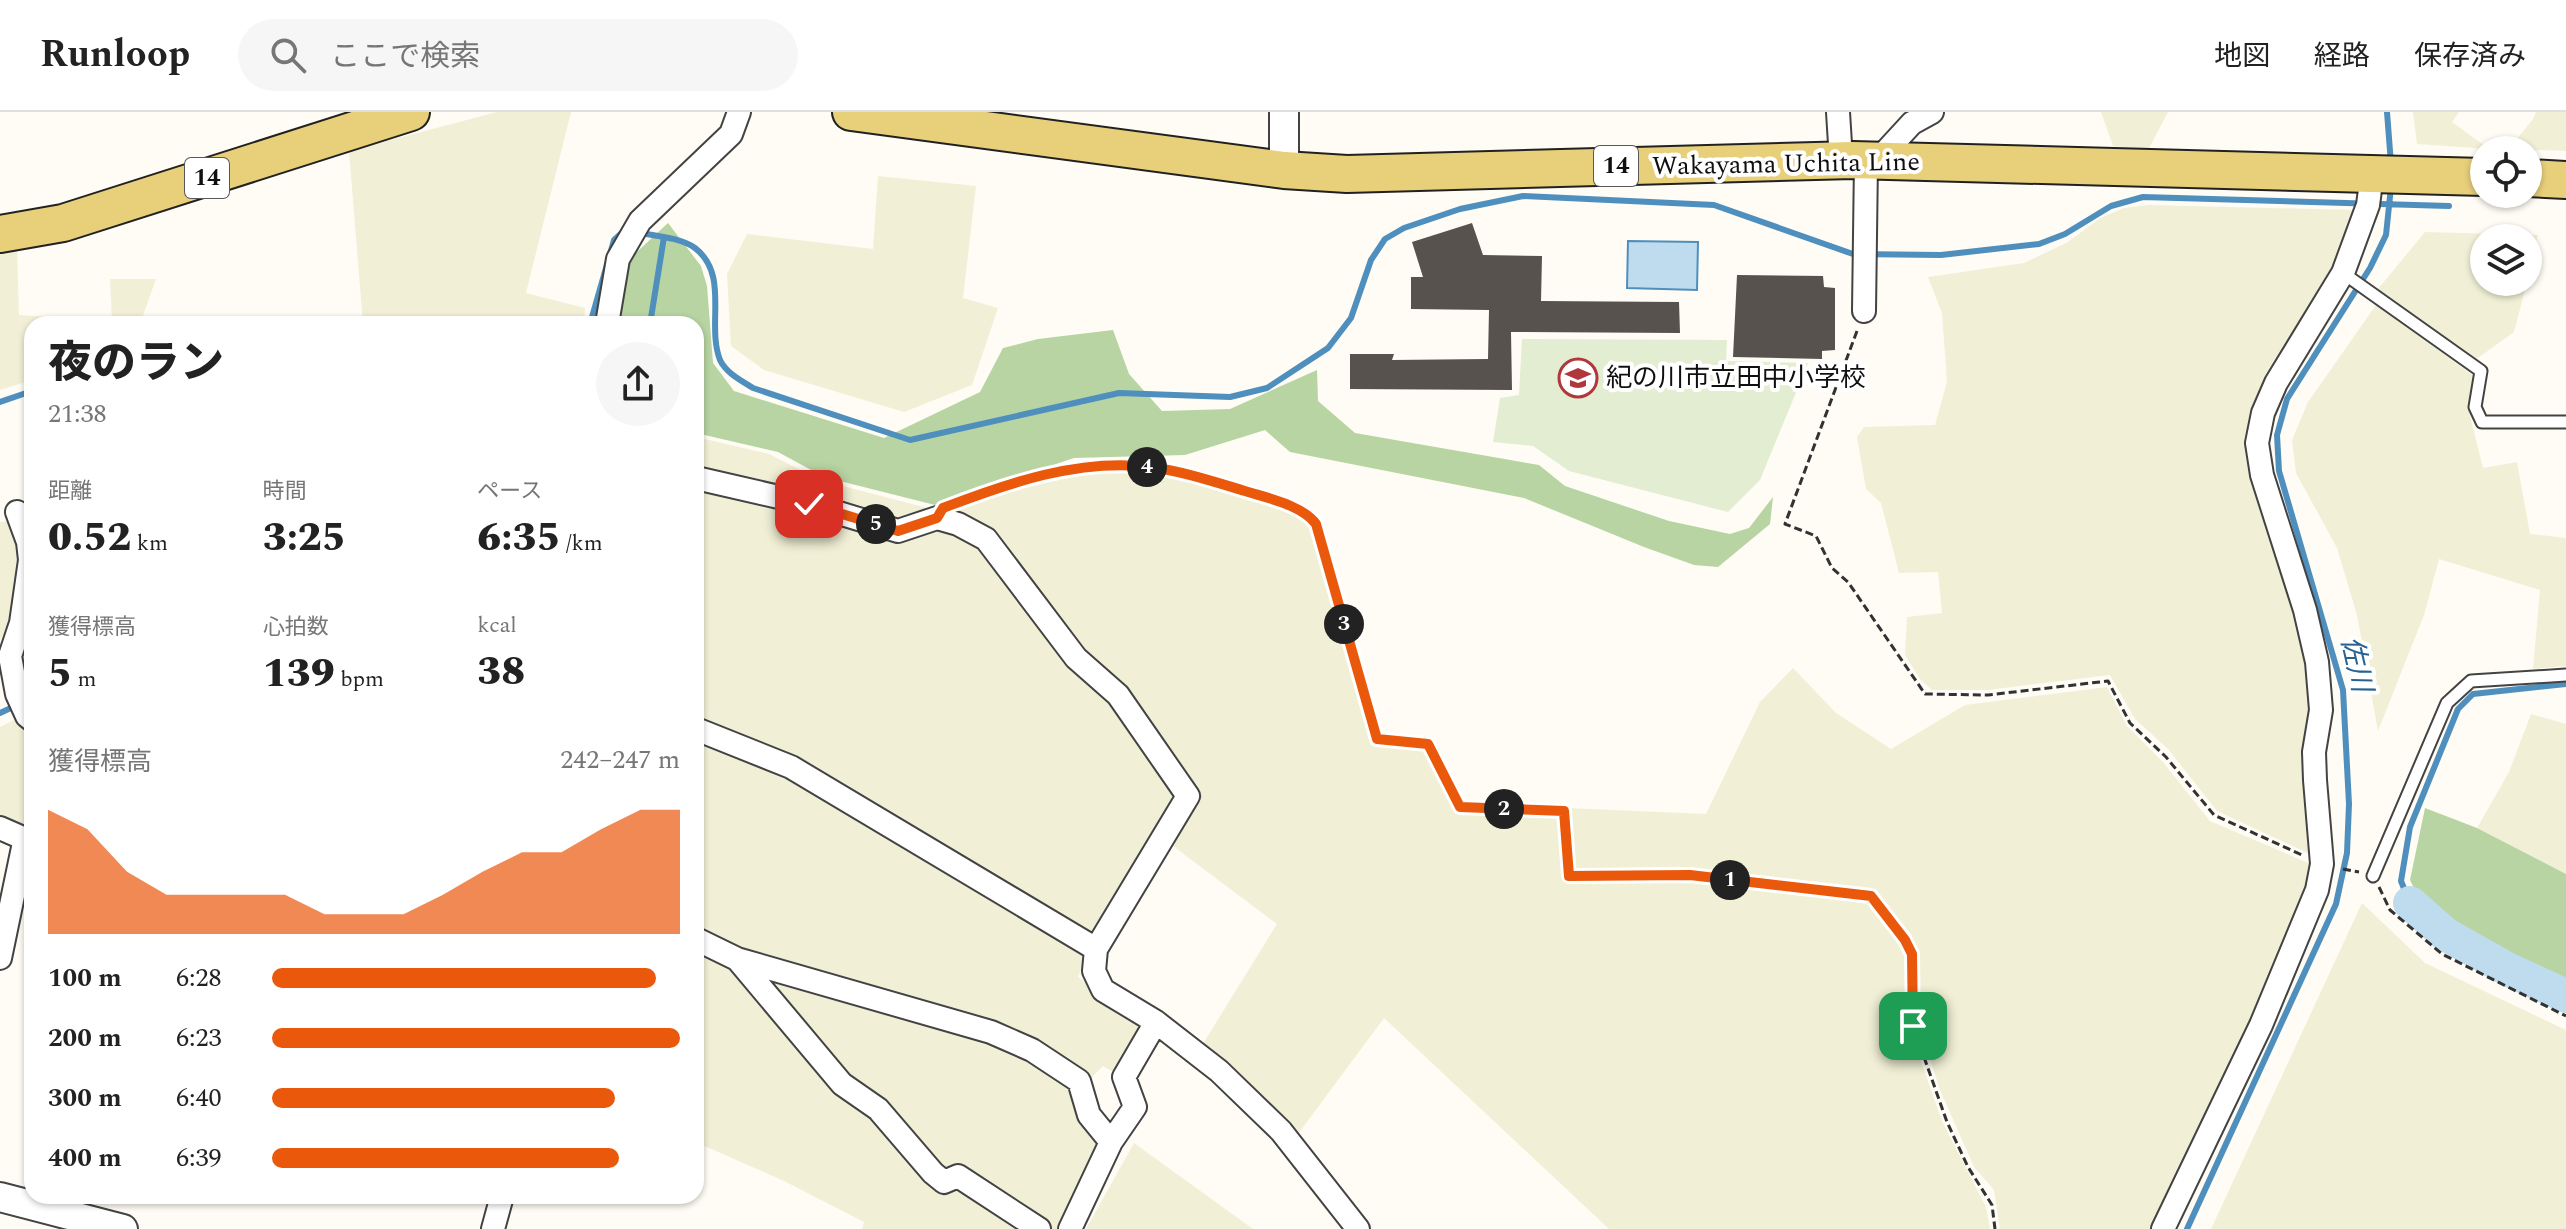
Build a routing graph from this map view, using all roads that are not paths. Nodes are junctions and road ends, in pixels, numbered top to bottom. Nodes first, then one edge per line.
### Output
1 (411, 112) edge
2 (739, 112) edge
3 (851, 112) edge
4 (1284, 112) edge
5 (1838, 112) edge
6 (1932, 112) edge
7 (1861, 161) junction
8 (1284, 170) junction
9 (2378, 174) junction
10 (2470, 177) edge
11 (2542, 179) edge
12 (2566, 180) edge
13 (0, 234) edge
14 (2346, 276) junction
15 (1864, 311) road end
16 (608, 316) edge
17 (2566, 422) edge
18 (704, 480) edge
19 (16, 511) edge
20 (24, 532) edge
21 (24, 602) edge
22 (2566, 675) edge
23 (24, 709) edge
24 (704, 732) edge
25 (0, 828) edge
26 (24, 838) edge
27 (24, 857) edge
28 (2373, 876) road end
29 (704, 943) edge
30 (1096, 949) junction
31 (0, 958) edge
32 (737, 959) junction
33 (1156, 1022) junction
34 (1111, 1142) junction
35 (0, 1197) edge
36 (24, 1203) edge
37 (27, 1204) edge
38 (500, 1204) edge
39 (123, 1229) edge
40 (493, 1229) edge
41 (1039, 1229) edge
42 (1070, 1229) edge
43 (1358, 1229) edge
44 (2163, 1229) edge

1 - 13 main road, 14
2 - 16 street
3 - 8 main road, Wakayama Uchita Line / 14
4 - 8 street
5 - 7 street
6 - 7 street
7 - 8 main road, Wakayama Uchita Line / 14
7 - 9 main road, Wakayama Uchita Line / 14
7 - 15 street
9 - 10 main road, Wakayama Uchita Line / 14
9 - 14 street
11 - 12 main road
14 - 17 lane
14 - 44 street
18 - 30 street
19 - 20 street
21 - 23 street
22 - 28 lane
24 - 30 street
25 - 26 street
27 - 31 street
29 - 32 street
30 - 33 street
32 - 34 street
32 - 41 street
33 - 34 street
33 - 43 street
34 - 42 street
35 - 36 street
37 - 39 street
38 - 40 street

